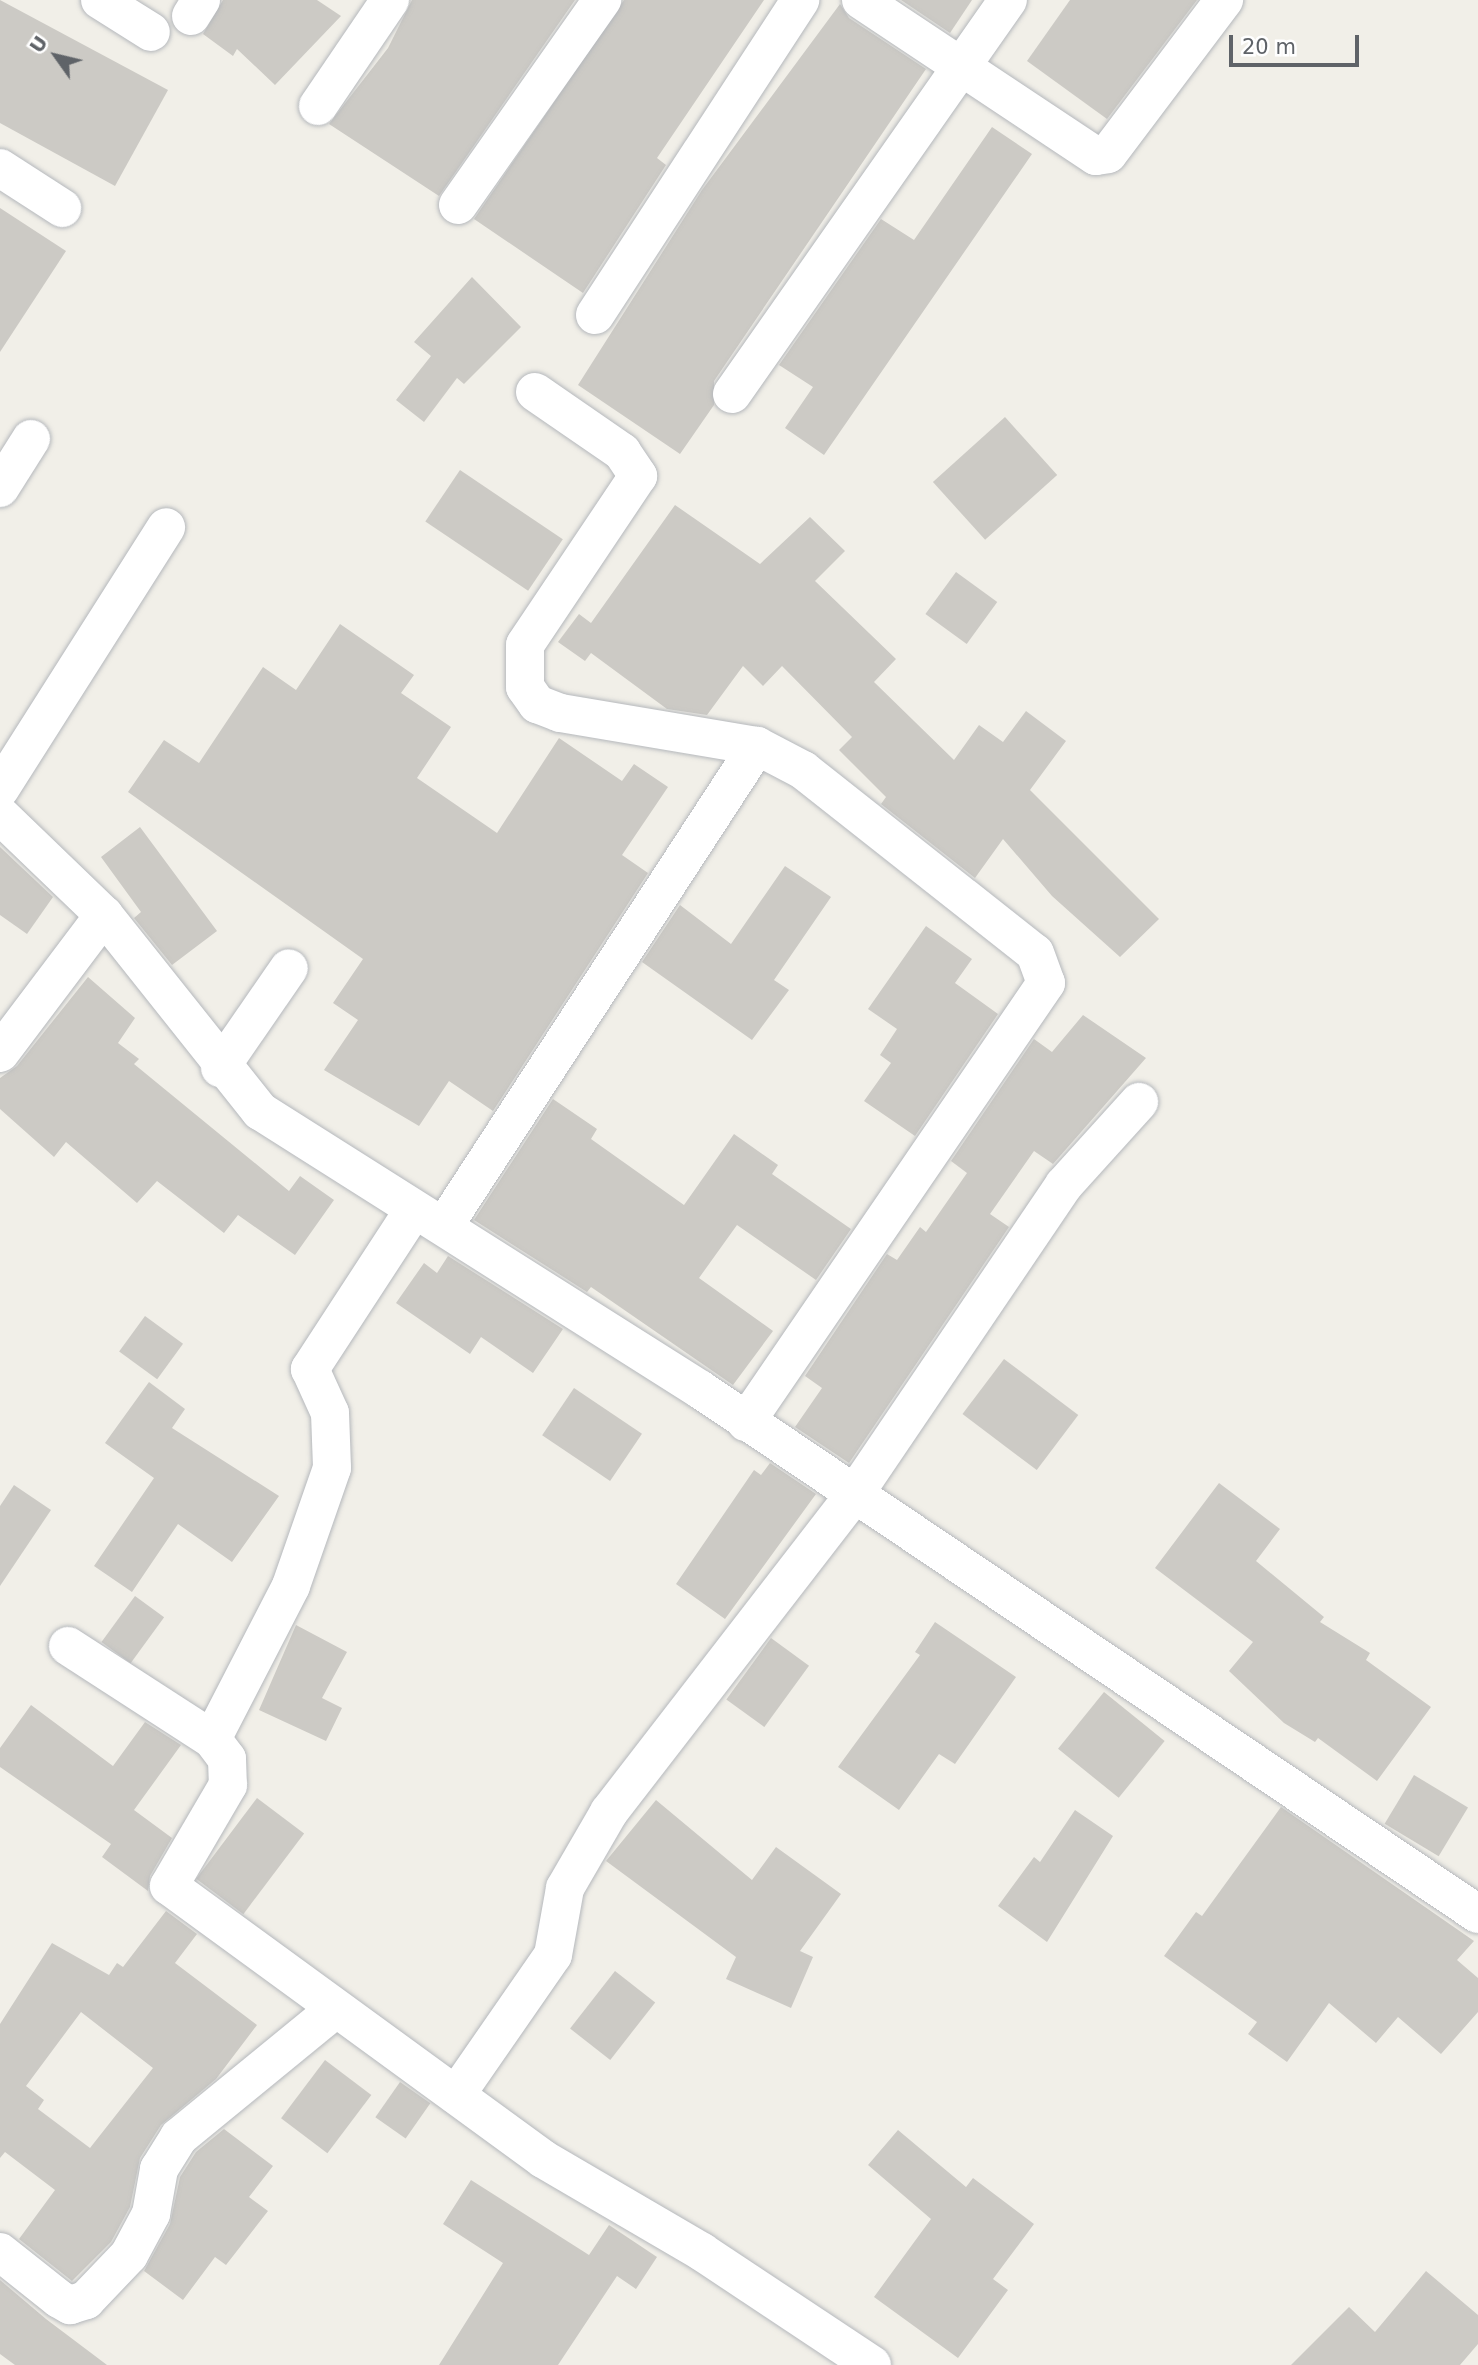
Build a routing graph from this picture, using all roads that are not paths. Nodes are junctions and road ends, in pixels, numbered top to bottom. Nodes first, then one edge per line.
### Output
1 (100, 0) edge
2 (390, 0) edge
3 (602, 0) edge
4 (800, 0) edge
5 (861, 0) edge
6 (1008, 0) edge
7 (1224, 0) edge
8 (151, 32) dead end
9 (962, 65) junction
10 (318, 106) dead end
11 (0, 168) edge
12 (458, 205) dead end
13 (62, 208) dead end
14 (595, 315) dead end
15 (535, 391) dead end
16 (732, 394) dead end
17 (31, 439) dead end
18 (0, 488) edge
19 (166, 527) dead end
20 (757, 746) junction
21 (0, 789) edge
22 (0, 815) edge
23 (104, 915) junction
24 (289, 968) dead end
25 (0, 1053) edge
26 (220, 1068) junction
27 (1139, 1102) dead end
28 (428, 1218) junction
29 (746, 1422) junction
30 (854, 1495) junction
31 (68, 1646) dead end
32 (212, 1739) junction
33 (1478, 1914) edge
34 (334, 2010) junction
35 (456, 2095) junction
36 (0, 2252) edge
37 (872, 2365) edge

1 - 8 street
2 - 10 street
3 - 12 street
4 - 14 street
5 - 9 street
6 - 9 street
7 - 9 street
9 - 16 street
11 - 13 street
15 - 20 street
17 - 18 street
19 - 21 street
20 - 28 street
20 - 29 street
22 - 23 street
23 - 25 street
23 - 26 street
24 - 26 street
26 - 28 street
27 - 30 street
28 - 29 street
28 - 32 street
29 - 30 street
30 - 33 street
30 - 35 street
31 - 32 street
32 - 34 street
34 - 35 street
34 - 36 street
35 - 37 street

